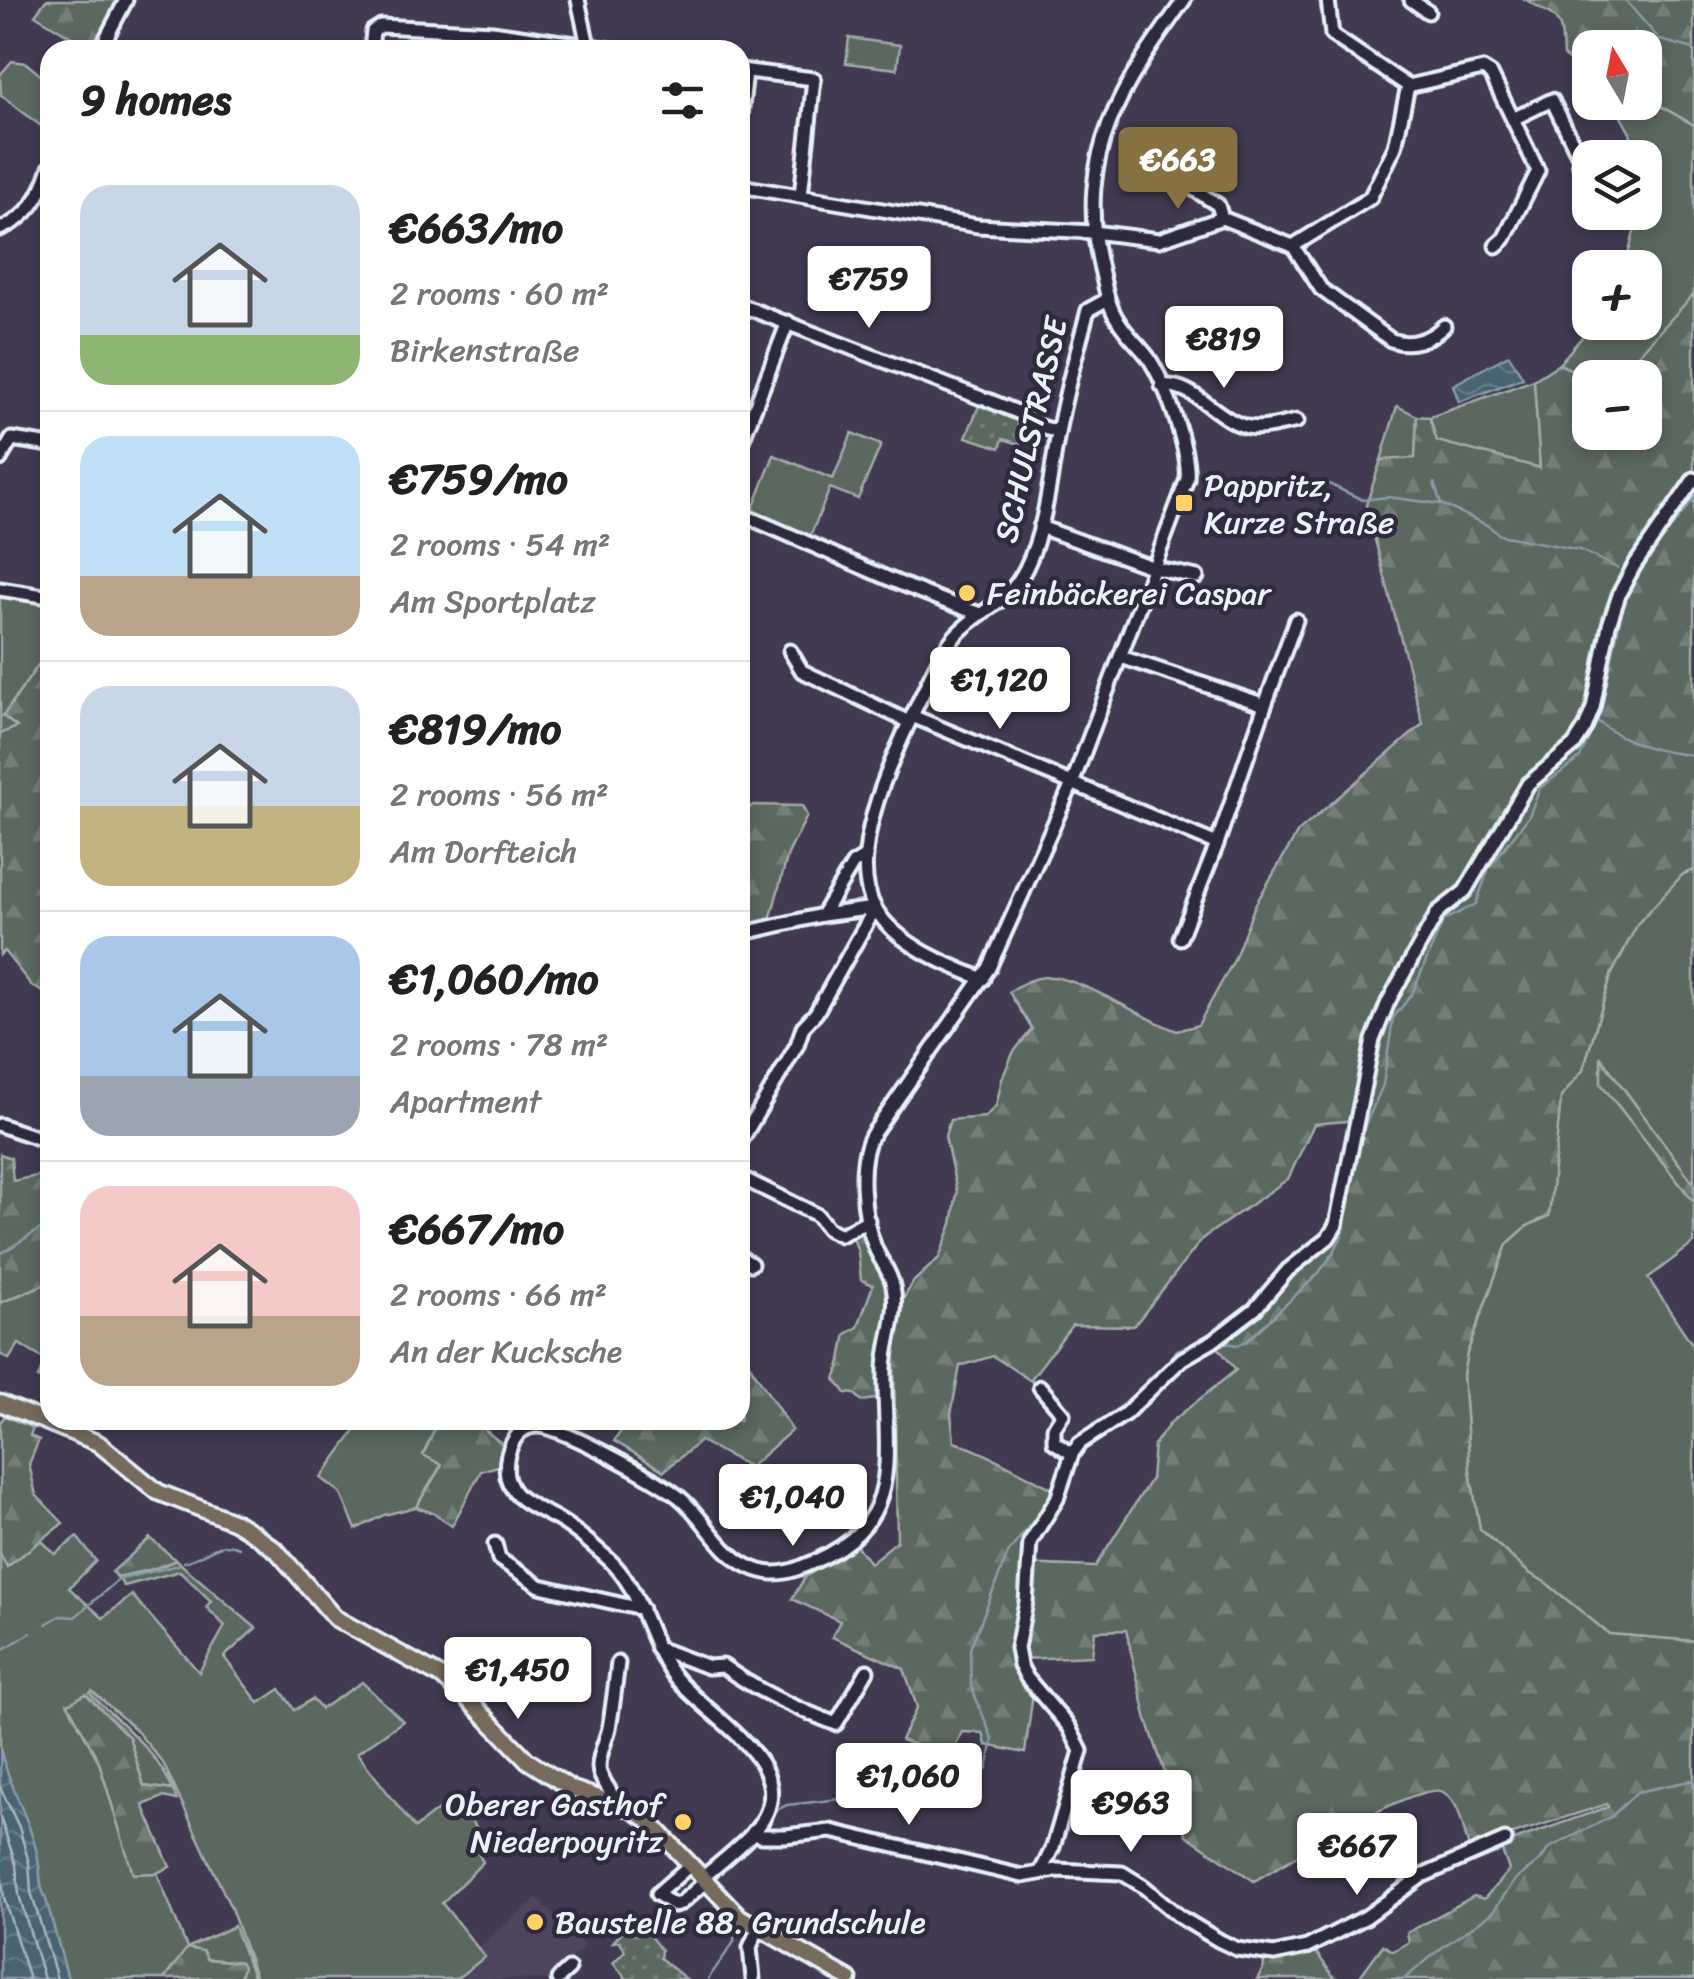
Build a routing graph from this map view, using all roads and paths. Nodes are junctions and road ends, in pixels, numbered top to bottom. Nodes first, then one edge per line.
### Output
1 (126, 0) edge
2 (578, 0) edge
3 (1328, 0) edge
4 (1411, 0) edge
5 (1180, 2) edge
6 (1428, 12) dead end
7 (105, 40) edge
8 (372, 40) edge
9 (544, 40) edge
10 (587, 40) edge
11 (750, 72) edge
12 (1408, 86) junction
13 (1513, 119) junction
14 (1572, 141) edge
15 (1166, 170) dead end
16 (750, 187) edge
17 (40, 189) edge
18 (801, 195) junction
19 (1222, 218) junction
20 (0, 229) edge
21 (1093, 232) junction
22 (1292, 246) junction
23 (1496, 246) dead end
24 (1108, 299) junction
25 (750, 309) edge
26 (788, 322) junction
27 (1444, 326) dead end
28 (1162, 386) junction
29 (750, 420) edge
30 (1297, 422) dead end
31 (1058, 432) junction
32 (40, 444) edge
33 (0, 459) edge
34 (1694, 479) edge
35 (750, 518) edge
36 (1040, 527) junction
37 (1154, 568) junction
38 (1197, 577) dead end
39 (0, 589) edge
40 (40, 595) edge
41 (980, 614) junction
42 (1296, 620) dead end
43 (790, 651) dead end
44 (1120, 657) junction
45 (1265, 704) junction
46 (911, 719) junction
47 (1072, 784) junction
48 (1217, 844) junction
49 (866, 856) junction
50 (875, 908) junction
51 (822, 915) junction
52 (750, 931) edge
53 (1180, 938) dead end
54 (983, 979) junction
55 (0, 1125) edge
56 (750, 1127) edge
57 (40, 1139) edge
58 (750, 1181) edge
59 (868, 1220) junction
60 (1040, 1387) dead end
61 (0, 1403) edge
62 (40, 1419) edge
63 (66, 1430) edge
64 (518, 1430) edge
65 (553, 1430) edge
66 (1072, 1454) junction
67 (495, 1544) dead end
68 (642, 1609) junction
69 (657, 1648) junction
70 (618, 1664) dead end
71 (868, 1671) dead end
72 (614, 1802) junction
73 (753, 1832) junction
74 (1505, 1840) dead end
75 (690, 1865) junction
76 (1041, 1871) junction
77 (704, 1880) junction
78 (758, 1929) junction
79 (754, 1979) edge
80 (849, 1979) edge

1 - 7 street
2 - 10 street
3 - 12 street
4 - 6 street
5 - 21 street
8 - 9 street
11 - 18 street
12 - 13 street
12 - 22 street
13 - 14 street
13 - 23 street
15 - 19 street
16 - 18 street
17 - 20 street
18 - 21 street
19 - 21 street
19 - 22 street
21 - 24 street
22 - 27 street
24 - 28 street
24 - 31 street, SCHULSTRASSE
25 - 26 street
26 - 29 street
26 - 31 street
28 - 30 street
28 - 37 street
31 - 36 street, SCHULSTRASSE
32 - 33 street
34 - 66 street
35 - 41 street
36 - 37 street
36 - 41 street, SCHULSTRASSE
37 - 38 street
37 - 44 street
39 - 40 street
41 - 46 street, SCHULSTRASSE
42 - 45 street
43 - 46 street
44 - 45 street
44 - 47 street
45 - 48 street
46 - 47 street
46 - 49 street, SCHULSTRASSE
47 - 48 street
47 - 54 street
48 - 53 street
49 - 50 street, SCHULSTRASSE
49 - 51 street
50 - 51 street
50 - 54 street
50 - 56 street
51 - 52 street
54 - 59 street
55 - 57 street
58 - 59 street
59 - 65 street
60 - 66 street
61 - 62 main road
63 - 72 main road
64 - 68 street
66 - 76 street
67 - 68 street
68 - 69 street
69 - 71 street
69 - 73 street
70 - 72 street
72 - 75 main road
73 - 76 street
73 - 77 street
74 - 76 street
75 - 77 main road
75 - 77 street
77 - 78 main road
78 - 79 street
78 - 80 main road

